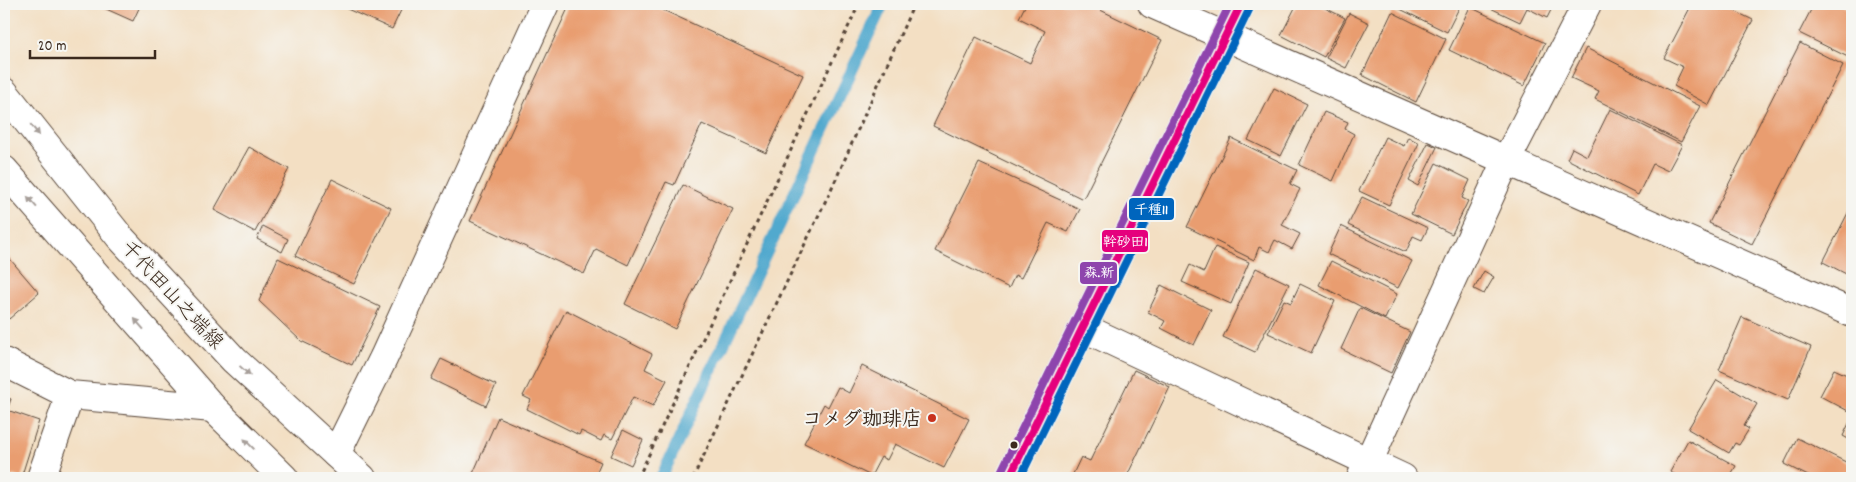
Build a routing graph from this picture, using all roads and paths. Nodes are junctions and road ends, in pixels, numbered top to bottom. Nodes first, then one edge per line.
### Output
1 (545, 4) edge
2 (859, 4) edge
3 (914, 4) edge
4 (1152, 4) edge
5 (1241, 4) edge
6 (1587, 4) edge
7 (1225, 35) junction
8 (4, 92) edge
9 (1506, 161) junction
10 (4, 170) edge
11 (1852, 313) edge
12 (1084, 328) junction
13 (4, 362) edge
14 (70, 394) junction
15 (213, 408) junction
16 (336, 454) junction
17 (1365, 470) edge
18 (41, 478) edge
19 (284, 478) edge
20 (362, 478) edge
21 (638, 478) edge
22 (693, 478) edge
23 (1010, 478) edge
24 (1403, 478) edge

1 - 16 street
2 - 21 path
3 - 22 path
4 - 7 street
5 - 7 street
6 - 9 street
7 - 9 street
7 - 12 street
8 -> 16 street, 千代田山之端線
9 - 11 street
9 - 17 street
15 -> 10 street
12 - 17 street
12 - 23 street
13 - 14 street
14 - 15 street
14 - 18 street
19 -> 15 street
16 - 20 street, 千代田山之端線
17 - 24 street

